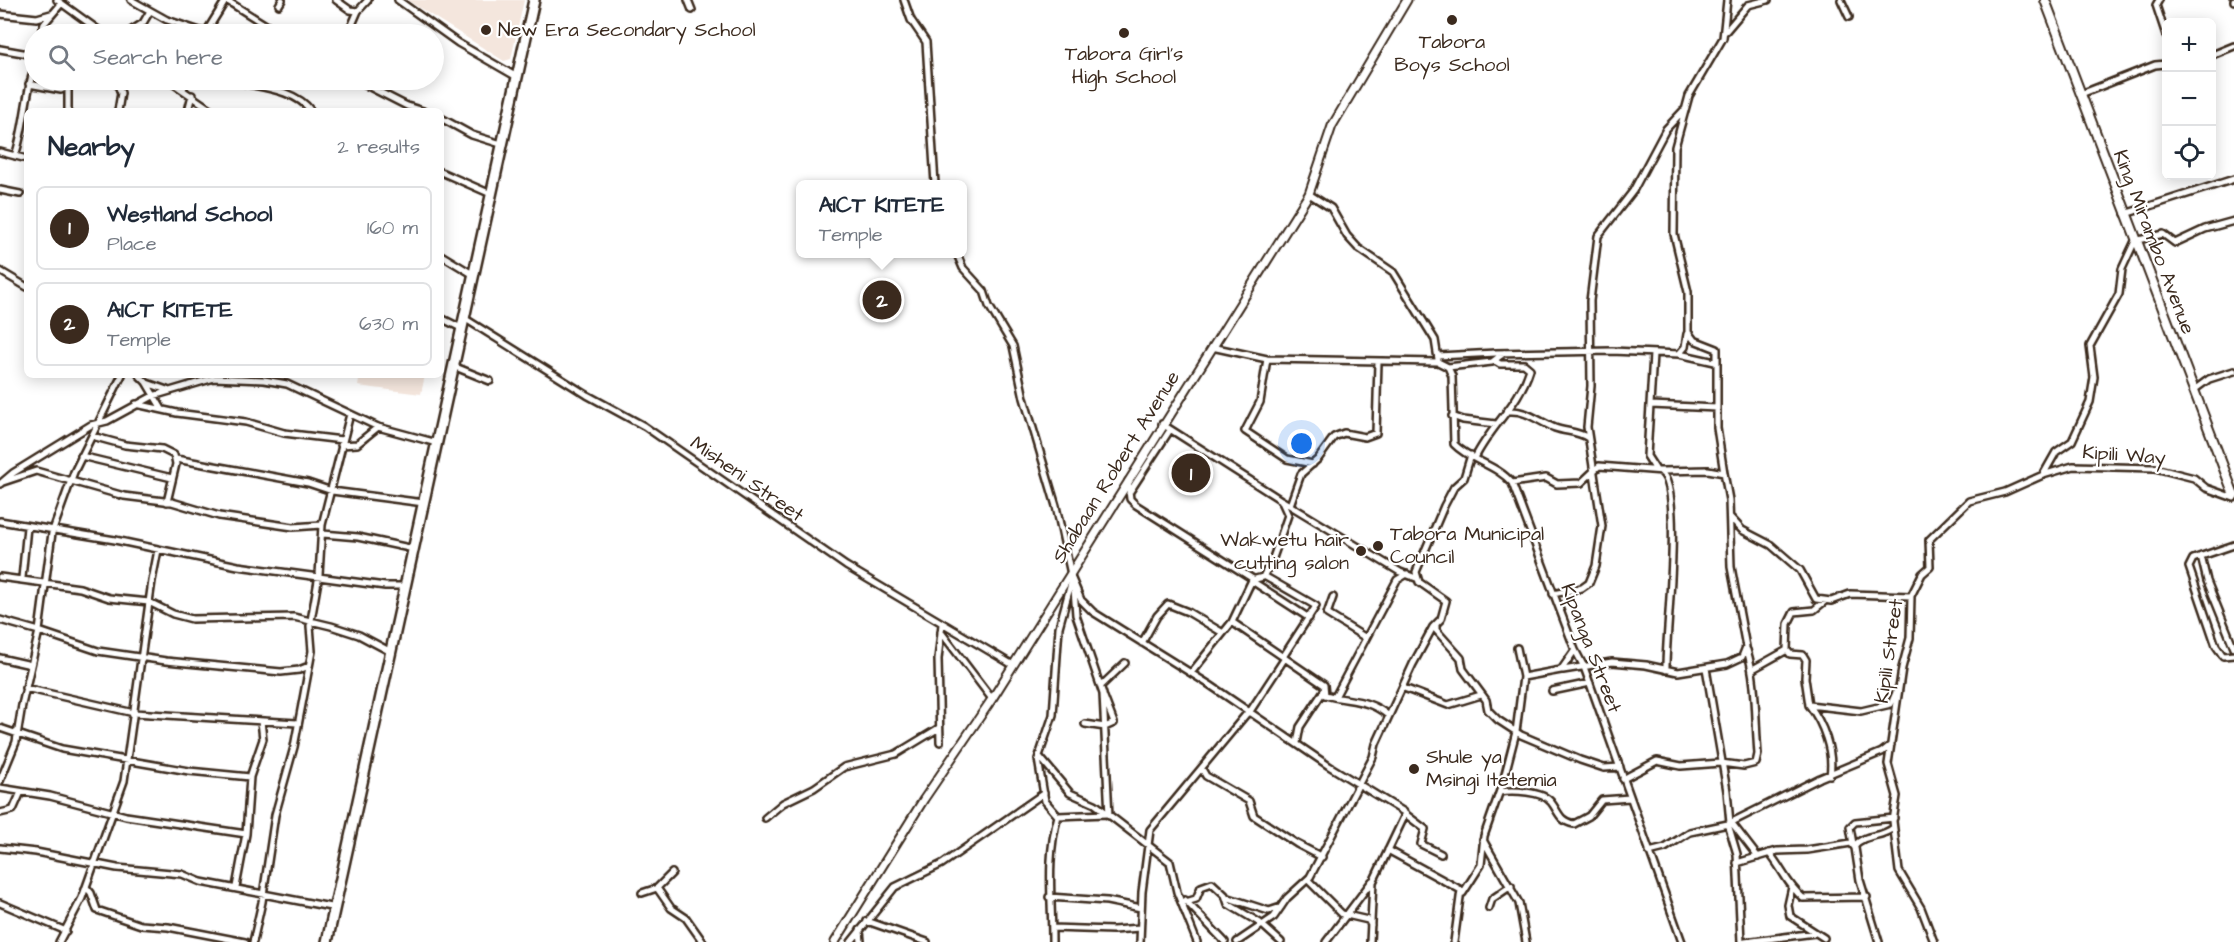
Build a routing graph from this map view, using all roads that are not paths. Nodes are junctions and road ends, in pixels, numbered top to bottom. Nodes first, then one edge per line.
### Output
1 (70, 0) edge
2 (131, 0) edge
3 (336, 0) edge
4 (368, 0) edge
5 (398, 0) edge
6 (534, 0) edge
7 (688, 0) edge
8 (904, 0) edge
9 (1407, 0) edge
10 (1727, 0) edge
11 (1768, 0) edge
12 (1841, 0) edge
13 (2045, 0) edge
14 (2157, 1) edge
15 (60, 2) edge
16 (692, 10) dead end
17 (150, 11) junction
18 (358, 11) junction
19 (0, 14) edge
20 (51, 14) junction
21 (1849, 17) dead end
22 (2162, 20) edge
23 (46, 24) edge
24 (90, 24) edge
25 (140, 24) edge
26 (182, 24) edge
27 (212, 24) edge
28 (264, 24) edge
29 (352, 24) edge
30 (431, 24) edge
31 (1726, 31) junction
32 (444, 33) edge
33 (2234, 46) edge
34 (0, 49) edge
35 (24, 53) edge
36 (2216, 53) edge
37 (2162, 64) edge
38 (517, 77) junction
39 (28, 90) edge
40 (68, 90) edge
41 (120, 90) edge
42 (184, 90) edge
43 (270, 90) edge
44 (375, 90) edge
45 (2081, 93) junction
46 (192, 95) junction
47 (26, 108) edge
48 (68, 108) edge
49 (118, 108) edge
50 (189, 108) edge
51 (209, 108) edge
52 (309, 108) edge
53 (413, 108) edge
54 (1683, 111) junction
55 (444, 120) edge
56 (24, 124) edge
57 (501, 144) junction
58 (0, 152) edge
59 (15, 156) junction
60 (24, 158) edge
61 (444, 173) edge
62 (2234, 179) edge
63 (935, 180) edge
64 (0, 190) edge
65 (20, 194) dead end
66 (491, 194) junction
67 (1309, 194) junction
68 (2125, 214) junction
69 (2234, 221) edge
70 (2135, 241) junction
71 (444, 257) edge
72 (959, 258) edge
73 (0, 271) edge
74 (474, 275) junction
75 (24, 285) edge
76 (463, 317) junction
77 (444, 320) edge
78 (461, 328) junction
79 (1688, 332) junction
80 (1212, 347) junction
81 (1589, 351) junction
82 (1504, 353) junction
83 (1653, 354) junction
84 (1679, 354) junction
85 (1267, 359) junction
86 (1438, 359) junction
87 (1495, 361) junction
88 (1378, 362) junction
89 (1715, 362) junction
90 (453, 366) junction
91 (1448, 367) junction
92 (2234, 371) edge
93 (121, 378) edge
94 (142, 378) edge
95 (214, 378) edge
96 (239, 378) edge
97 (253, 378) edge
98 (274, 378) edge
99 (251, 380) junction
100 (490, 381) dead end
101 (146, 382) junction
102 (279, 382) junction
103 (2194, 390) junction
104 (168, 391) junction
105 (153, 396) junction
106 (1516, 402) junction
107 (136, 404) junction
108 (1651, 405) junction
109 (1716, 408) junction
110 (163, 411) junction
111 (1510, 411) junction
112 (1521, 411) junction
113 (350, 414) junction
114 (1452, 416) junction
115 (99, 423) junction
116 (1162, 424) junction
117 (1496, 424) junction
118 (378, 427) junction
119 (1170, 430) junction
120 (92, 436) junction
121 (1588, 438) junction
122 (342, 442) junction
123 (437, 443) junction
124 (81, 456) junction
125 (1473, 456) junction
126 (176, 459) junction
127 (1313, 464) junction
128 (1594, 470) junction
129 (1658, 471) junction
130 (1724, 473) junction
131 (2043, 475) junction
132 (172, 478) junction
133 (71, 479) junction
134 (1128, 479) junction
135 (1, 483) edge
136 (1512, 483) junction
137 (332, 491) junction
138 (1129, 493) junction
139 (2234, 496) edge
140 (1281, 500) junction
141 (166, 502) junction
142 (424, 503) junction
143 (1290, 506) junction
144 (1729, 515) junction
145 (0, 521) edge
146 (322, 525) junction
147 (27, 526) junction
148 (53, 531) junction
149 (323, 534) junction
150 (2234, 545) edge
151 (414, 549) junction
152 (158, 550) junction
153 (2201, 556) junction
154 (1407, 574) junction
155 (319, 575) junction
156 (1264, 576) junction
157 (0, 577) edge
158 (22, 578) junction
159 (1416, 578) junction
160 (1072, 579) junction
161 (1252, 580) junction
162 (46, 583) junction
163 (405, 586) junction
164 (1553, 594) junction
165 (1911, 596) junction
166 (1333, 597) dead end
167 (1826, 601) junction
168 (149, 602) junction
169 (1309, 618) junction
170 (0, 620) edge
171 (310, 621) junction
172 (1232, 622) junction
173 (1437, 623) junction
174 (942, 624) junction
175 (39, 631) junction
176 (941, 632) junction
177 (1223, 633) junction
178 (1366, 638) junction
179 (1142, 643) junction
180 (1746, 647) junction
181 (1517, 648) dead end
182 (2234, 648) edge
183 (1575, 650) junction
184 (1786, 650) junction
185 (391, 652) junction
186 (2234, 655) edge
187 (142, 657) junction
188 (1284, 657) junction
189 (0, 658) edge
190 (1125, 663) dead end
191 (31, 664) junction
192 (1013, 665) junction
193 (309, 666) junction
194 (1584, 667) junction
195 (1706, 668) junction
196 (1753, 669) junction
197 (1563, 670) junction
198 (1666, 670) junction
199 (1191, 673) junction
200 (1523, 677) junction
201 (1900, 681) junction
202 (1590, 682) junction
203 (1101, 686) junction
204 (1326, 687) junction
205 (25, 688) junction
206 (1404, 688) junction
207 (1552, 691) dead end
208 (1103, 694) junction
209 (1336, 695) junction
210 (1480, 695) junction
211 (992, 699) junction
212 (1809, 705) junction
213 (1249, 712) junction
214 (134, 713) junction
215 (1389, 716) junction
216 (261, 721) junction
217 (297, 723) junction
218 (1085, 724) dead end
219 (1105, 727) junction
220 (0, 728) edge
221 (939, 728) junction
222 (1516, 732) junction
223 (18, 733) junction
224 (940, 742) dead end
225 (1297, 742) junction
226 (1892, 744) junction
227 (1039, 755) junction
228 (126, 758) junction
229 (1720, 763) junction
230 (1620, 768) junction
231 (1202, 769) junction
232 (1830, 775) junction
233 (250, 777) junction
234 (1623, 779) junction
235 (0, 781) edge
236 (1360, 783) junction
237 (0, 788) edge
238 (21, 792) junction
239 (1500, 792) junction
240 (1044, 794) junction
241 (1630, 798) junction
242 (0, 813) edge
243 (112, 813) junction
244 (1404, 813) junction
245 (1107, 815) junction
246 (1058, 816) junction
247 (765, 818) dead end
248 (1894, 818) junction
249 (1729, 823) junction
250 (1893, 828) junction
251 (246, 834) junction
252 (1483, 840) junction
253 (1148, 844) junction
254 (1854, 845) junction
255 (0, 848) edge
256 (1388, 850) junction
257 (1649, 852) junction
258 (1769, 853) junction
259 (1441, 854) dead end
260 (1322, 856) junction
261 (1758, 857) junction
262 (93, 863) junction
263 (1737, 863) junction
264 (672, 873) dead end
265 (1308, 880) junction
266 (1373, 880) junction
267 (1511, 886) junction
268 (86, 887) junction
269 (236, 887) junction
270 (1792, 887) junction
271 (657, 888) junction
272 (1177, 892) junction
273 (264, 893) junction
274 (642, 893) dead end
275 (1462, 893) junction
276 (1049, 897) junction
277 (1226, 897) junction
278 (1867, 897) junction
279 (1186, 902) junction
280 (0, 903) edge
281 (1281, 907) junction
282 (336, 908) junction
283 (1141, 908) junction
284 (1489, 908) dead end
285 (1345, 915) junction
286 (867, 921) junction
287 (1371, 924) junction
288 (1264, 926) junction
289 (1052, 928) junction
290 (1140, 928) junction
291 (860, 930) junction
292 (66, 931) junction
293 (1815, 933) junction
294 (1824, 938) dead end
295 (59, 942) edge
296 (68, 942) edge
297 (245, 942) edge
298 (253, 942) edge
299 (327, 942) edge
300 (703, 942) edge
301 (835, 942) edge
302 (851, 942) edge
303 (861, 942) edge
304 (927, 942) edge
305 (1052, 942) edge
306 (1140, 942) edge
307 (1197, 942) edge
308 (1225, 942) edge
309 (1237, 942) edge
310 (1281, 942) edge
311 (1326, 942) edge
312 (1370, 942) edge
313 (1454, 942) edge
314 (1526, 942) edge
315 (1682, 942) edge
316 (1743, 942) edge
317 (1879, 942) edge
318 (1934, 942) edge

1 - 15 street
2 - 17 street
3 - 18 street
4 - 18 street
5 - 30 street
6 - 38 highway
7 - 16 street
8 - 63 street
9 - 67 street, Shabaan Robert Avenue
10 - 31 street
11 - 31 street
12 - 21 street
13 - 45 main road, King Mirambo Avenue
14 - 22 street
15 - 20 street
15 - 24 street
17 - 25 street
17 - 26 street
18 - 29 street
19 - 20 street
20 - 23 street
27 - 28 street
31 - 54 street
32 - 38 street
33 - 36 street
34 - 35 street
37 - 45 street
38 - 57 highway
39 - 47 street
40 - 48 street
41 - 49 street
42 - 46 street
43 - 52 street
44 - 53 street
45 - 68 main road, King Mirambo Avenue
46 - 50 street
46 - 51 street
54 - 79 street
54 - 81 street
55 - 57 street
56 - 59 street
57 - 66 highway
58 - 59 street
59 - 60 street
61 - 66 street
62 - 68 street
64 - 65 street
66 - 74 highway
67 - 80 street, Shabaan Robert Avenue
67 - 86 street
68 - 70 main road, King Mirambo Avenue
69 - 70 street
70 - 103 main road, King Mirambo Avenue
70 - 131 street
71 - 74 street
72 - 160 street
73 - 75 street
74 - 76 highway
76 - 78 highway
76 - 174 street, Misheni Street
77 - 78 street
78 - 90 highway
79 - 84 street
79 - 89 street
80 - 85 street
80 - 116 street, Shabaan Robert Avenue
81 - 82 street
81 - 83 street
81 - 121 street
82 - 86 street
82 - 87 street
83 - 84 street
83 - 108 street
84 - 89 street
85 - 88 street
85 - 127 street
86 - 88 street
86 - 91 street
87 - 91 street
87 - 106 street
88 - 127 street
89 - 109 street
90 - 100 street
90 - 123 highway
91 - 114 street
92 - 103 street
93 - 115 street
94 - 101 street
95 - 104 street
96 - 99 street
97 - 99 street
98 - 102 street
99 - 102 street
101 - 104 street
101 - 105 street
102 - 113 street
103 - 139 main road, King Mirambo Avenue
104 - 105 street
105 - 107 street
105 - 110 street
106 - 111 street
106 - 112 street
107 - 110 street
107 - 115 street
108 - 109 street
108 - 129 street
109 - 130 street
110 - 122 street
111 - 112 street
111 - 117 street
112 - 121 street
113 - 118 street
113 - 122 street
114 - 117 street
114 - 125 street
115 - 120 street
115 - 135 street
116 - 119 street
116 - 134 street, Shabaan Robert Avenue
117 - 125 street
118 - 122 street
118 - 123 street
119 - 138 street
119 - 140 street
120 - 124 street
120 - 126 street
121 - 128 street
122 - 137 street
123 - 142 highway
124 - 132 street
124 - 133 street
125 - 136 street
125 - 159 street
126 - 132 street
126 - 137 street
127 - 143 street
128 - 129 street
128 - 136 street
128 - 164 street
129 - 130 street
129 - 198 street
130 - 144 street
131 - 139 street, Kipili Way
131 - 165 street, Kipili Street
132 - 141 street
133 - 135 street
133 - 141 street
133 - 148 street
134 - 138 street
134 - 160 street, Shabaan Robert Avenue
136 - 164 street, Kipanga Street
137 - 142 street
137 - 146 street
138 - 161 street
140 - 143 street
140 - 156 street
141 - 146 street
142 - 151 highway
143 - 154 street
144 - 167 street
144 - 180 street
145 - 147 street
146 - 149 street
147 - 148 street
147 - 158 street
148 - 152 street
148 - 162 street
149 - 151 street
149 - 155 street
150 - 153 street
151 - 163 highway
152 - 155 street
152 - 168 street
153 - 182 street
153 - 186 street
154 - 159 street
154 - 178 street
155 - 163 street
155 - 171 street
156 - 161 street
156 - 169 street
157 - 158 street
158 - 162 street
159 - 173 street
160 - 179 street
160 - 192 street, Shabaan Robert Avenue
160 - 203 street
160 - 227 street
161 - 169 street
161 - 172 street
162 - 168 street
162 - 175 street
163 - 185 highway
164 - 183 street, Kipanga Street
165 - 167 street
165 - 201 street, Kipili Street
166 - 178 street
167 - 184 street
168 - 171 street
168 - 187 street
169 - 188 street
170 - 175 street
171 - 185 street
171 - 193 street
172 - 177 street
172 - 188 street
173 - 206 street
173 - 210 street
174 - 176 street
174 - 192 street, Misheni Street
175 - 187 street
175 - 191 street
176 - 211 street
176 - 221 street
177 - 179 street
177 - 199 street
178 - 209 street
179 - 199 street
180 - 195 street
180 - 196 street
181 - 200 street
183 - 194 street, Kipanga Street
183 - 197 street
184 - 196 street
184 - 212 street
185 - 282 highway
187 - 193 street
187 - 214 street
188 - 204 street
188 - 213 street
189 - 191 street
190 - 203 street
191 - 205 street
192 - 211 street, Shabaan Robert Avenue
193 - 217 street
194 - 197 street
194 - 198 street
194 - 202 street, Kipanga Street
195 - 198 street
195 - 229 street
196 - 229 street
197 - 200 street
199 - 213 street
200 - 222 street
201 - 212 street
201 - 226 street, Kipili Street
202 - 207 street
202 - 230 street, Kipanga Street
203 - 208 street
204 - 209 street
204 - 225 street
205 - 214 street
205 - 223 street
206 - 210 street
206 - 215 street
208 - 219 street
208 - 219 street
209 - 215 street
210 - 222 street
211 - 301 street, Shabaan Robert Avenue
212 - 232 street
213 - 225 street
213 - 231 street
214 - 216 street
214 - 228 street
215 - 236 street
216 - 217 street
216 - 233 street
217 - 273 street
218 - 219 street
219 - 245 street
220 - 223 street
221 - 224 street
221 - 247 street
222 - 230 street
222 - 239 street
223 - 228 street
223 - 235 street
225 - 236 street
226 - 232 street
226 - 248 street, Kipili Street
227 - 240 street
227 - 245 street
228 - 233 street
228 - 243 street
229 - 234 street
229 - 249 street
230 - 234 street, Kipanga Street
231 - 253 street
231 - 260 street
232 - 249 street
233 - 251 street
234 - 241 street, Kipanga Street
236 - 244 street
236 - 260 street
237 - 238 street
238 - 242 street
238 - 243 street
239 - 241 street
239 - 252 street
240 - 246 street
240 - 286 street
241 - 257 street, Kipanga Street
243 - 251 street
243 - 262 street
244 - 256 street
244 - 259 street
245 - 246 street
245 - 253 street
246 - 276 street
248 - 250 street, Kipili Street
248 - 254 street
249 - 257 street
249 - 261 street
249 - 263 street
250 - 254 street
250 - 318 street, Kipili Street
251 - 269 street
252 - 267 street
252 - 275 street
253 - 272 street
253 - 283 street
254 - 258 street
254 - 278 street
255 - 262 street
256 - 266 street
256 - 275 street
257 - 315 street, Kipanga Street
258 - 261 street
258 - 270 street
260 - 265 street
261 - 263 street
262 - 268 street
262 - 269 street
263 - 316 street
264 - 271 street
265 - 281 street
265 - 285 street
266 - 285 street
266 - 287 street
267 - 284 street
267 - 314 street
268 - 292 street
268 - 297 street
269 - 273 street
270 - 278 street
270 - 293 street
271 - 274 street
271 - 300 street
272 - 279 street
272 - 307 street
273 - 282 street
273 - 298 street
275 - 313 street
276 - 283 street
276 - 289 street
277 - 279 street
277 - 281 street
277 - 288 street
278 - 317 street
279 - 308 street
280 - 292 street
281 - 288 street
282 - 299 highway
283 - 290 street
285 - 287 street
285 - 311 street
286 - 291 street
286 - 304 street
287 - 312 street
288 - 309 street
288 - 310 street
289 - 290 street
289 - 305 street
290 - 306 street
291 - 302 street
291 - 303 street
292 - 295 street
293 - 294 street
293 - 316 street
295 - 296 street

